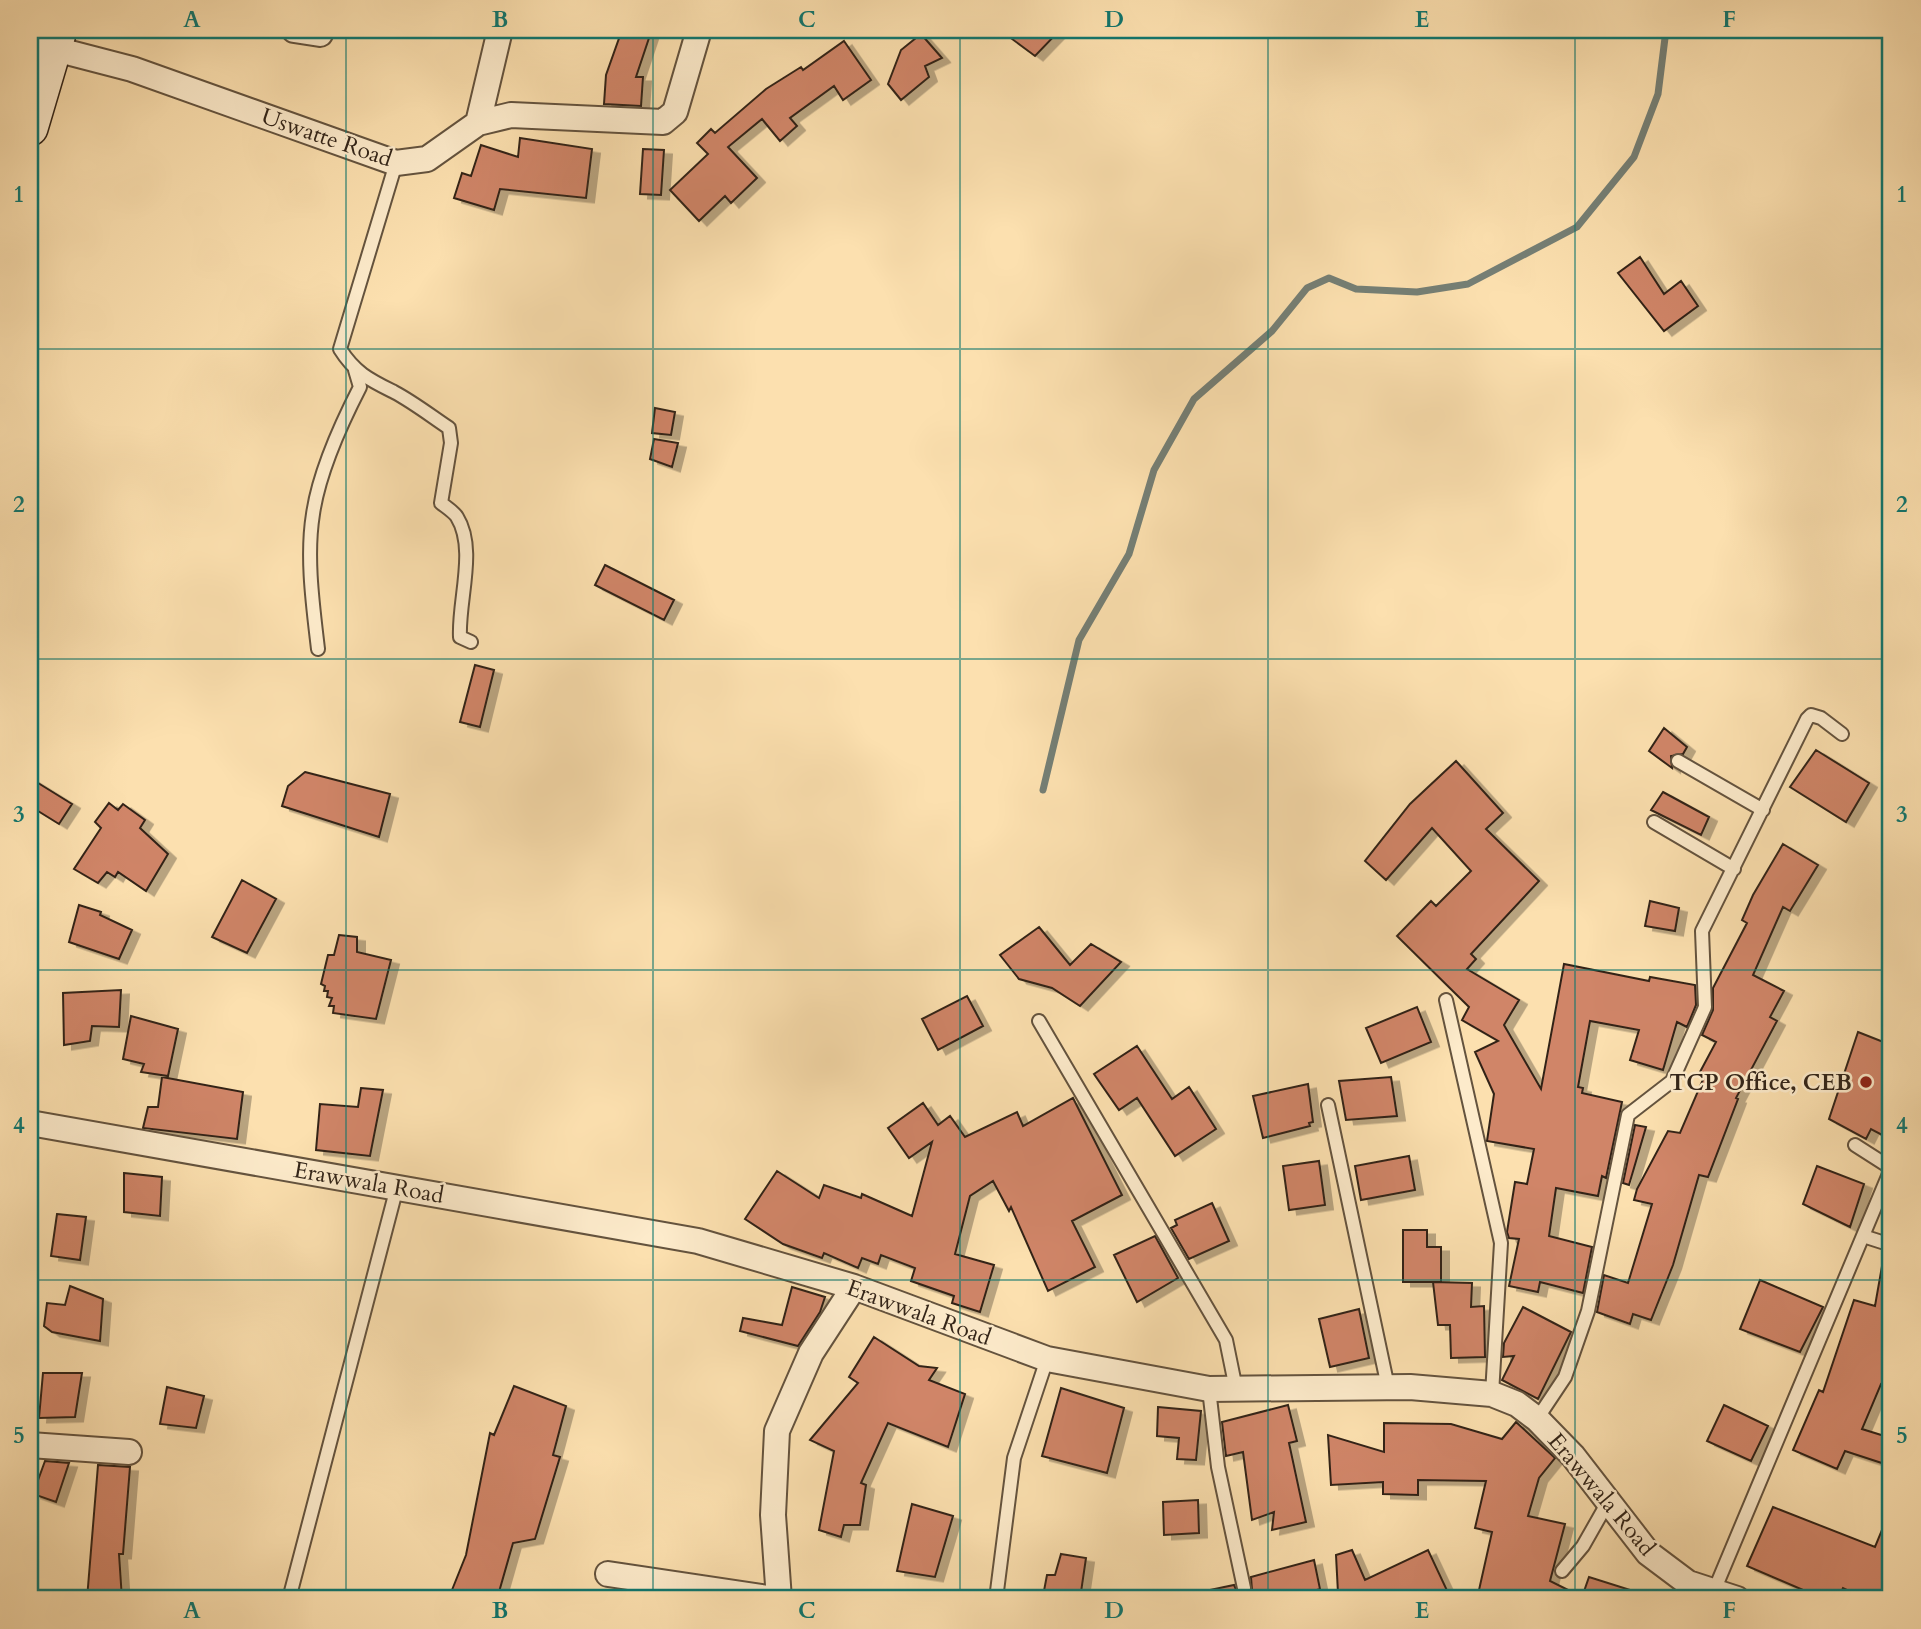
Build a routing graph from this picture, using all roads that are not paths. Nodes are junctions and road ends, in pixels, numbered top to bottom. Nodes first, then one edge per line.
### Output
1 (294, 30) edge
2 (500, 30) edge
3 (699, 30) edge
4 (320, 34) dead end
5 (57, 39) edge
6 (478, 122) junction
7 (30, 128) edge
8 (396, 163) junction
9 (355, 370) junction
10 (471, 642) dead end
11 (318, 649) dead end
12 (1842, 734) dead end
13 (1678, 761) dead end
14 (1763, 810) junction
15 (1654, 822) dead end
16 (1734, 869) junction
17 (1446, 1000) dead end
18 (1039, 1021) dead end
19 (1328, 1105) dead end
20 (30, 1123) edge
21 (1855, 1145) dead end
22 (1890, 1173) edge
23 (397, 1187) junction
24 (1863, 1236) junction
25 (1891, 1245) edge
26 (854, 1287) junction
27 (1047, 1359) junction
28 (1388, 1387) junction
29 (1209, 1389) junction
30 (1236, 1389) junction
31 (1492, 1394) junction
32 (1537, 1419) junction
33 (30, 1445) edge
34 (128, 1452) dead end
35 (1608, 1502) junction
36 (1562, 1571) dead end
37 (608, 1574) dead end
38 (1244, 1588) dead end
39 (1725, 1595) edge
40 (289, 1599) edge
41 (777, 1599) edge
42 (996, 1599) edge

1 - 4 street
2 - 6 street
3 - 6 street, Uswatte Road
5 - 7 street
5 - 8 street, Uswatte Road
6 - 8 street, Uswatte Road
8 - 9 lane
9 - 10 lane
9 - 11 lane
12 - 14 lane
13 - 14 lane
14 - 16 lane
15 - 16 lane
16 - 32 lane
17 - 31 lane
18 - 30 lane
19 - 28 lane
20 - 23 street, Erawwala Road
21 - 22 lane
22 - 24 lane
23 - 26 street, Erawwala Road
23 - 40 lane
24 - 25 lane
24 - 39 lane
26 - 27 street, Erawwala Road
26 - 41 street
27 - 29 street, Erawwala Road
27 - 42 lane
28 - 30 street, Erawwala Road
28 - 31 street, Erawwala Road
29 - 30 street, Erawwala Road
29 - 38 lane
31 - 32 street, Erawwala Road
32 - 35 street, Erawwala Road
33 - 34 street
35 - 36 lane
35 - 39 street, Erawwala Road
37 - 41 street

